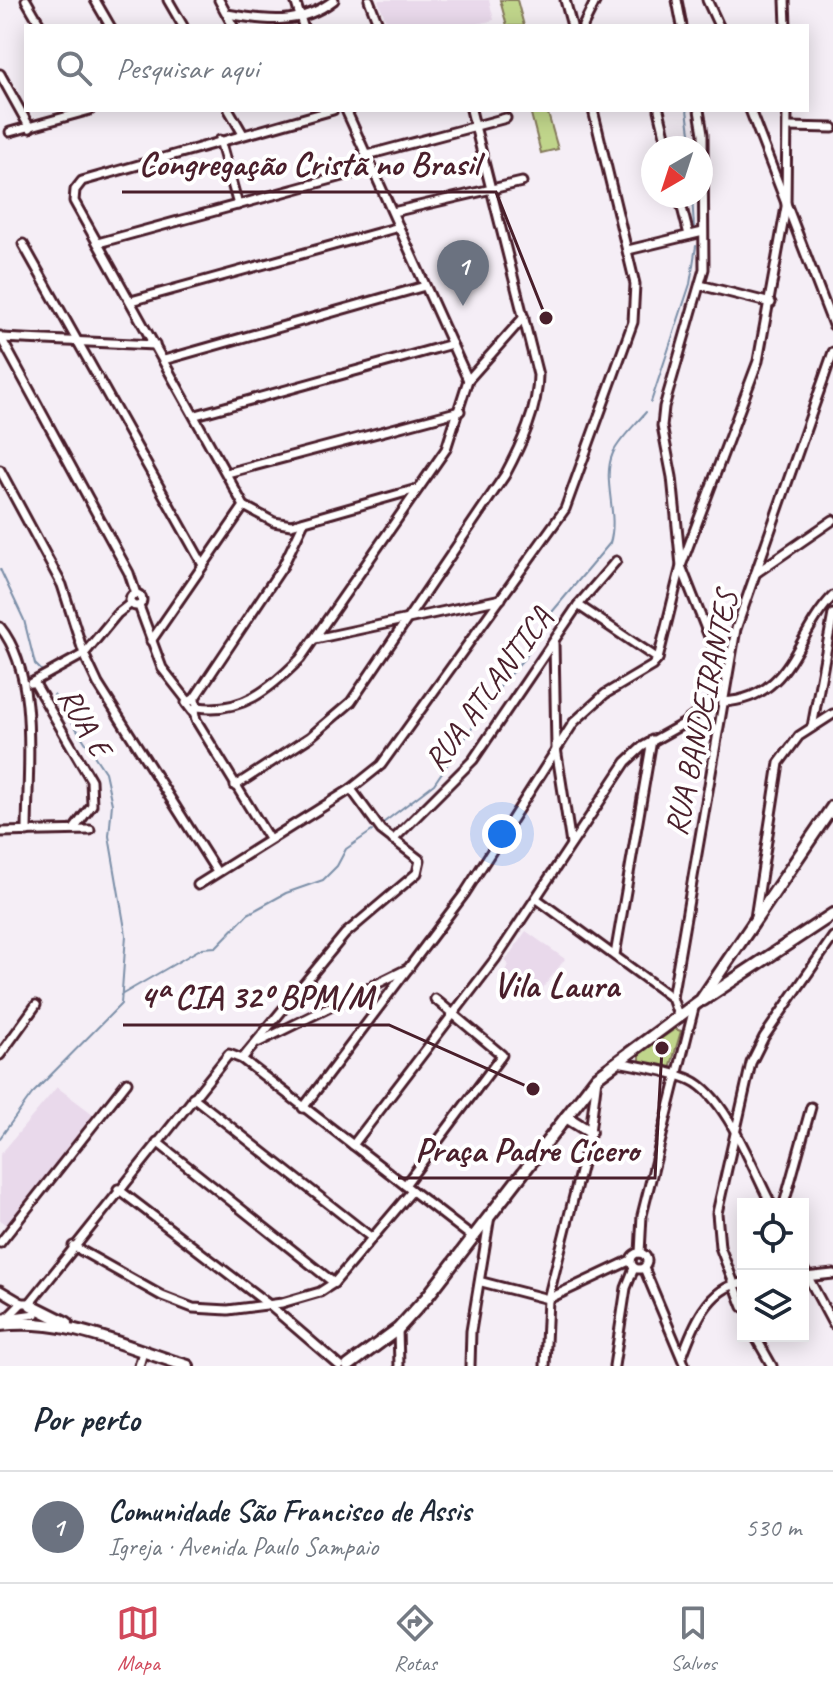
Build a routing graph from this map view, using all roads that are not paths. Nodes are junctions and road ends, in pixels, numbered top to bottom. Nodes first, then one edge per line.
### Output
1 (26, 0) edge
2 (95, 0) edge
3 (168, 0) edge
4 (295, 0) edge
5 (334, 0) edge
6 (369, 0) edge
7 (565, 0) edge
8 (596, 0) edge
9 (677, 0) edge
10 (707, 0) edge
11 (785, 0) edge
12 (220, 1) edge
13 (227, 14) junction
14 (299, 18) junction
15 (40, 24) edge
16 (109, 24) edge
17 (182, 24) edge
18 (232, 24) edge
19 (302, 24) edge
20 (378, 24) edge
21 (571, 24) edge
22 (584, 24) edge
23 (682, 24) edge
24 (718, 24) edge
25 (786, 24) edge
26 (0, 74) edge
27 (83, 112) edge
28 (230, 112) edge
29 (326, 112) edge
30 (347, 112) edge
31 (471, 112) edge
32 (594, 112) edge
33 (659, 112) edge
34 (699, 112) edge
35 (751, 112) edge
36 (787, 112) edge
37 (506, 118) dead end
38 (788, 127) junction
39 (30, 128) junction
40 (475, 128) junction
41 (833, 128) edge
42 (10, 132) dead end
43 (243, 134) junction
44 (665, 136) edge
45 (220, 140) junction
46 (367, 155) junction
47 (372, 168) junction
48 (522, 182) dead end
49 (491, 188) junction
50 (238, 205) junction
51 (786, 207) junction
52 (682, 208) edge
53 (393, 212) junction
54 (399, 227) junction
55 (703, 232) junction
56 (689, 235) junction
57 (98, 243) junction
58 (23, 244) dead end
59 (628, 250) junction
60 (700, 285) junction
61 (425, 286) junction
62 (131, 301) junction
63 (771, 303) junction
64 (524, 317) junction
65 (833, 325) edge
66 (1, 337) edge
67 (75, 341) junction
68 (452, 344) junction
69 (155, 345) junction
70 (832, 356) edge
71 (164, 360) junction
72 (468, 380) junction
73 (460, 411) junction
74 (196, 415) junction
75 (0, 470) edge
76 (227, 473) junction
77 (417, 489) junction
78 (244, 506) junction
79 (833, 520) edge
80 (304, 522) junction
81 (616, 561) dead end
82 (203, 565) junction
83 (681, 566) junction
84 (754, 575) junction
85 (833, 596) edge
86 (501, 599) junction
87 (135, 604) junction
88 (578, 605) junction
89 (833, 614) edge
90 (412, 616) junction
91 (0, 627) edge
92 (315, 639) junction
93 (151, 641) junction
94 (554, 641) junction
95 (84, 654) junction
96 (658, 659) junction
97 (726, 679) junction
98 (30, 683) junction
99 (723, 698) junction
100 (193, 704) junction
101 (833, 714) edge
102 (812, 727) junction
103 (652, 740) junction
104 (556, 748) junction
105 (235, 786) junction
106 (351, 789) junction
107 (833, 806) edge
108 (74, 829) junction
109 (90, 830) dead end
110 (0, 832) edge
111 (27, 832) junction
112 (269, 839) junction
113 (393, 840) junction
114 (571, 844) junction
115 (217, 872) junction
116 (198, 885) dead end
117 (537, 899) junction
118 (833, 914) edge
119 (755, 920) junction
120 (833, 937) edge
121 (615, 955) junction
122 (412, 967) junction
123 (672, 998) junction
124 (435, 999) dead end
125 (698, 1004) junction
126 (36, 1005) dead end
127 (454, 1014) junction
128 (679, 1018) junction
129 (257, 1043) junction
130 (0, 1055) edge
131 (242, 1059) junction
132 (616, 1061) junction
133 (676, 1075) junction
134 (597, 1077) junction
135 (127, 1082) dead end
136 (193, 1097) junction
137 (811, 1107) dead end
138 (303, 1108) junction
139 (566, 1117) junction
140 (590, 1132) junction
141 (735, 1136) junction
142 (157, 1142) junction
143 (353, 1145) junction
144 (408, 1188) junction
145 (118, 1189) junction
146 (768, 1198) edge
147 (786, 1198) edge
148 (490, 1213) junction
149 (472, 1237) junction
150 (372, 1238) junction
151 (0, 1243) edge
152 (73, 1246) junction
153 (640, 1253) junction
154 (632, 1264) junction
155 (644, 1268) junction
156 (833, 1274) edge
157 (809, 1277) edge
158 (737, 1281) edge
159 (482, 1282) junction
160 (334, 1283) junction
161 (737, 1284) edge
162 (809, 1284) edge
163 (0, 1290) edge
164 (548, 1299) junction
165 (268, 1304) junction
166 (31, 1309) junction
167 (2, 1320) edge
168 (833, 1324) edge
169 (72, 1326) junction
170 (398, 1329) junction
171 (758, 1342) edge
172 (143, 1352) junction
173 (682, 1357) junction
174 (139, 1366) edge
175 (188, 1366) edge
176 (340, 1366) edge
177 (348, 1366) edge
178 (399, 1366) edge
179 (470, 1366) edge
180 (545, 1366) edge
181 (614, 1366) edge
182 (685, 1366) edge
183 (772, 1366) edge

1 - 15 street
2 - 16 street
3 - 17 street
4 - 14 street
5 - 14 street
6 - 20 street
7 - 21 street
8 - 22 street
9 - 23 street
10 - 24 street
11 - 25 street
12 - 13 street
13 - 14 street
13 - 18 street
14 - 19 street
26 - 39 street
27 - 39 street
28 - 43 street
29 - 43 street
30 - 46 street
31 - 40 street
32 - 59 street
33 - 44 street
34 - 55 street
35 - 51 street
36 - 38 street
37 - 40 street
38 - 41 street
38 - 51 street
39 - 42 street
40 - 46 street
40 - 49 street
43 - 45 street
45 - 50 street
45 - 57 street
46 - 47 street
47 - 50 street
47 - 53 street
48 - 49 street
49 - 53 street
49 - 64 street
50 - 57 street
51 - 63 street
51 - 65 street
52 - 56 street
53 - 54 street
54 - 61 street
54 - 62 street
55 - 56 street
55 - 60 street
56 - 59 street
57 - 62 street
58 - 67 street
59 - 86 street
60 - 63 street
60 - 83 street
61 - 68 street
61 - 71 street
62 - 69 street
63 - 83 street
64 - 72 street
64 - 90 street
66 - 67 street
66 - 87 street
67 - 69 street
67 - 82 street
68 - 72 street
68 - 74 street
69 - 71 street
70 - 84 street, RUA BANDEIRANTES
71 - 74 street
72 - 73 street
73 - 76 street
73 - 77 street
74 - 76 street
75 - 95 street
76 - 78 street
77 - 80 street
77 - 92 street
78 - 80 street
78 - 82 street
79 - 84 street
80 - 100 street
81 - 88 street, RUA ATLANTICA
82 - 93 street
83 - 96 street
83 - 97 street
84 - 97 street, RUA BANDEIRANTES
85 - 99 street
86 - 90 street
86 - 106 street
87 - 93 street
87 - 95 street
88 - 94 street, RUA ATLANTICA
88 - 96 street
89 - 102 street
90 - 92 street
90 - 105 street
91 - 98 street
92 - 100 street
93 - 100 street
94 - 104 street
94 - 113 street, RUA ATLANTICA
95 - 98 street
95 - 115 street
96 - 104 street
97 - 99 street, RUA BANDEIRANTES
98 - 108 street, RUA E
98 - 111 street
99 - 103 street
99 - 123 street, RUA BANDEIRANTES
100 - 105 street
101 - 102 street
102 - 119 street
103 - 114 street
103 - 121 street
104 - 114 street
104 - 122 street
105 - 112 street
106 - 112 street
106 - 113 street
107 - 119 main road
108 - 109 street
108 - 111 street
110 - 111 street
112 - 115 street
113 - 129 street
114 - 117 street
115 - 116 street
117 - 121 street
117 - 127 street
118 - 125 main road
119 - 125 main road
120 - 141 street
121 - 123 street
122 - 129 street
122 - 138 street
123 - 128 street
124 - 127 street
125 - 128 main road
125 - 133 street
126 - 130 street
127 - 143 street
127 - 144 street
128 - 132 main road
129 - 131 street
131 - 136 street
131 - 138 street
132 - 133 street
132 - 134 main road
133 - 141 street
133 - 153 street
134 - 139 main road
134 - 140 street
135 - 151 street
136 - 142 street
136 - 150 street
137 - 147 street
138 - 143 street
139 - 140 main road
139 - 148 main road
140 - 164 street
141 - 146 street
141 - 158 street
142 - 145 street
142 - 160 street
143 - 144 street
144 - 149 street
144 - 150 street
145 - 152 street
145 - 165 street
148 - 149 main road
148 - 159 street
149 - 170 main road
150 - 160 street
152 - 165 street
152 - 166 street
153 - 154 street
153 - 155 street
154 - 155 street
154 - 164 street
154 - 181 street
155 - 173 street
156 - 157 street
159 - 164 street
159 - 179 street
160 - 165 street
161 - 173 street
162 - 168 street
163 - 166 street
164 - 180 street
165 - 176 street
166 - 167 main road
166 - 167 street
166 - 169 main road
166 - 169 main road
169 - 172 main road
170 - 177 main road
170 - 178 street
171 - 183 street
172 - 174 street
172 - 175 main road
173 - 182 street

